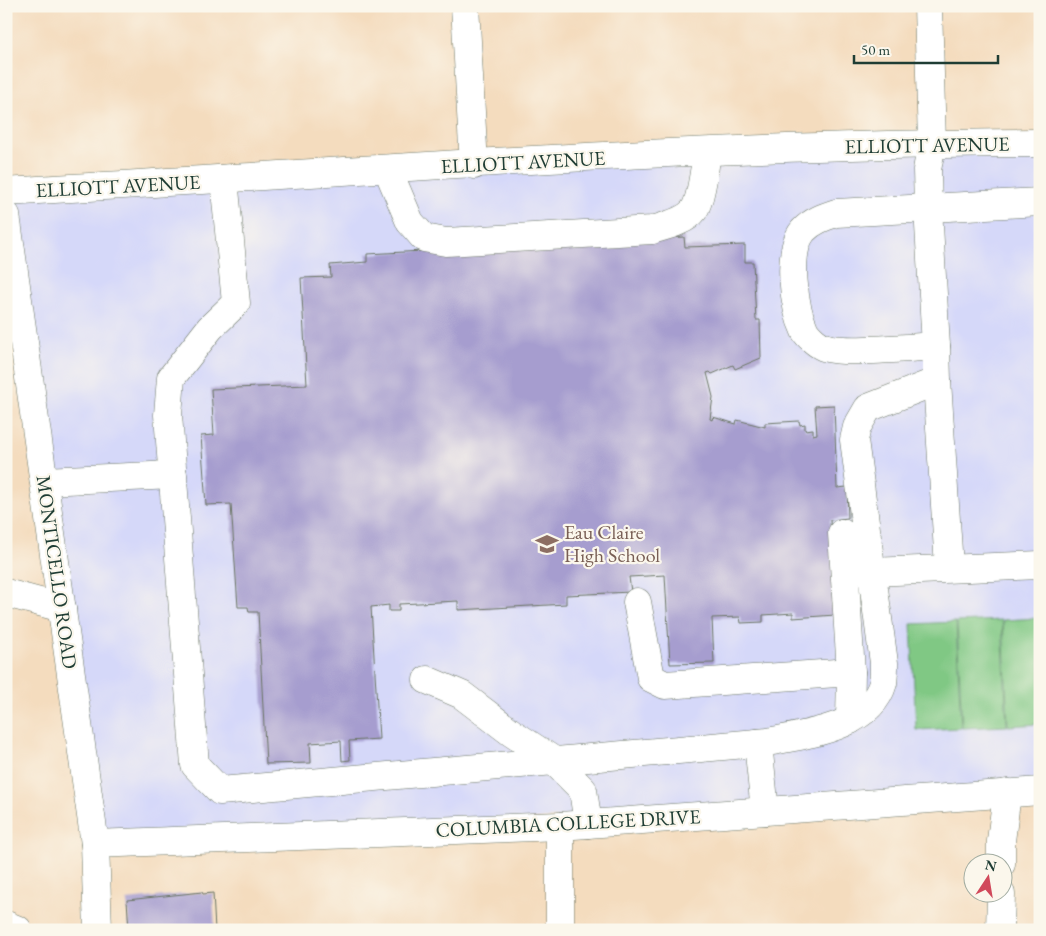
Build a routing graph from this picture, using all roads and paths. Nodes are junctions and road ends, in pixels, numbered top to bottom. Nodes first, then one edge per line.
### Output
1 (465, 6) edge
2 (928, 6) edge
3 (932, 143) junction
4 (1040, 143) edge
5 (707, 152) junction
6 (474, 165) junction
7 (388, 170) junction
8 (224, 179) junction
9 (6, 192) edge
10 (1040, 202) edge
11 (928, 208) junction
12 (6, 215) edge
13 (936, 346) junction
14 (937, 381) junction
15 (173, 475) junction
16 (44, 481) junction
17 (842, 533) dead end
18 (1040, 565) edge
19 (949, 567) junction
20 (871, 572) junction
21 (6, 593) edge
22 (637, 602) dead end
23 (62, 608) junction
24 (851, 672) junction
25 (427, 680) dead end
26 (850, 720) junction
27 (758, 743) junction
28 (553, 760) junction
29 (1040, 791) edge
30 (1007, 793) junction
31 (765, 811) junction
32 (588, 824) junction
33 (560, 826) junction
34 (96, 844) junction
35 (1001, 854) edge
36 (1001, 904) edge
37 (6, 925) edge
38 (18, 930) edge
39 (98, 930) edge
40 (560, 930) edge
41 (1000, 930) edge

1 - 6 street
2 - 3 street
3 - 4 street, ELLIOTT AVENUE
3 - 5 street, ELLIOTT AVENUE
3 - 11 street
5 - 6 street, ELLIOTT AVENUE
5 - 7 street
6 - 7 street, ELLIOTT AVENUE
7 - 8 street, ELLIOTT AVENUE
8 - 9 street, ELLIOTT AVENUE
8 - 15 street
10 - 11 street
11 - 13 street
11 - 13 street
12 - 16 street, MONTICELLO ROAD
13 - 14 street
14 - 19 street
14 - 20 street
15 - 16 street
15 - 28 street
16 - 23 street, MONTICELLO ROAD
17 - 24 street
18 - 19 street
19 - 20 street
20 - 26 street
21 - 23 street
22 - 24 street
23 - 34 street, MONTICELLO ROAD
24 - 26 street
25 - 28 street
26 - 27 street
27 - 28 street
27 - 31 street
28 - 32 street
29 - 30 street, COLUMBIA COLLEGE DRIVE
30 - 31 street, COLUMBIA COLLEGE DRIVE
30 - 35 street
31 - 32 street, COLUMBIA COLLEGE DRIVE
32 - 33 street, COLUMBIA COLLEGE DRIVE
33 - 34 street, COLUMBIA COLLEGE DRIVE
33 - 40 street
34 - 39 street, MONTICELLO ROAD
36 - 41 street
37 - 38 street

